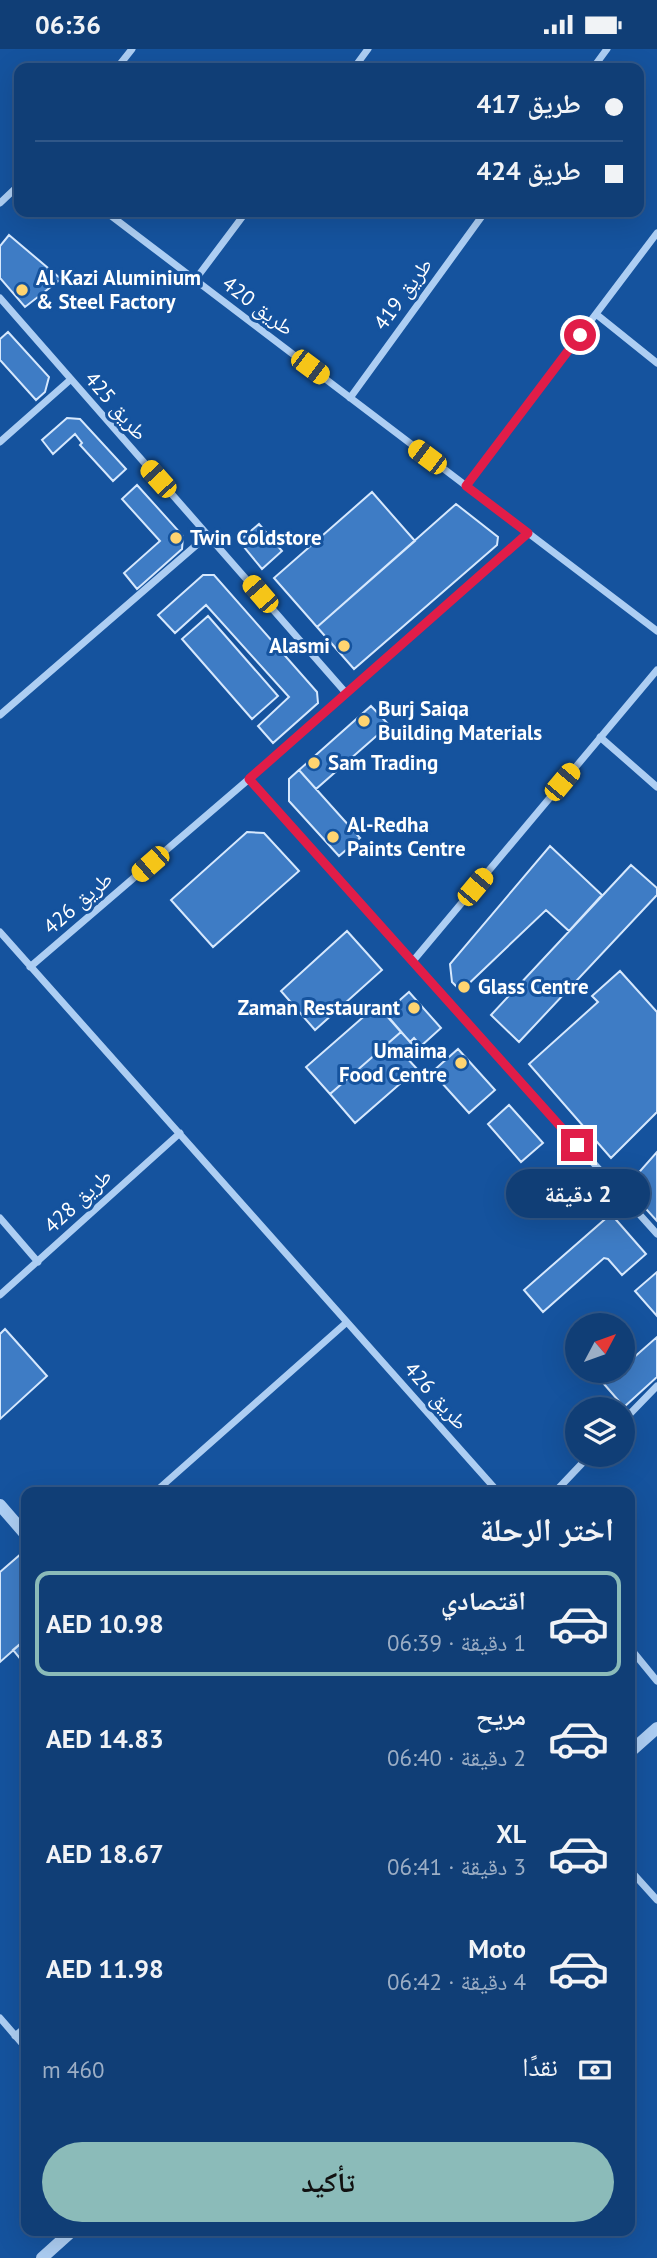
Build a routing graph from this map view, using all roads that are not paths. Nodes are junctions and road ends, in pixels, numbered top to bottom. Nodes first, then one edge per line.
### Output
1 (132, 49) edge
2 (121, 63) edge
3 (14, 190) edge
4 (0, 203) edge
5 (113, 217) edge
6 (242, 217) edge
7 (481, 217) edge
8 (657, 233) edge
9 (195, 280) junction
10 (0, 298) edge
11 (596, 314) junction
12 (657, 363) edge
13 (69, 380) junction
14 (349, 398) junction
15 (0, 442) edge
16 (466, 486) junction
17 (528, 533) junction
18 (208, 535) junction
19 (657, 631) edge
20 (657, 670) edge
21 (346, 693) junction
22 (0, 715) edge
23 (600, 737) junction
24 (249, 779) junction
25 (657, 787) edge
26 (0, 932) edge
27 (413, 961) junction
28 (30, 967) junction
29 (180, 1133) junction
30 (0, 1218) edge
31 (657, 1234) edge
32 (38, 1262) junction
33 (0, 1295) edge
34 (347, 1322) junction
35 (657, 1385) edge
36 (635, 1408) edge
37 (579, 1467) edge
38 (161, 1487) edge
39 (494, 1487) edge
40 (560, 1487) edge
41 (0, 1505) edge
42 (21, 1529) edge
43 (635, 1655) edge
44 (657, 1681) edge
45 (657, 1728) edge
46 (635, 1748) edge
47 (635, 1876) edge
48 (657, 1900) edge
49 (0, 2018) edge
50 (21, 2031) edge
51 (15, 2036) junction
52 (21, 2043) edge
53 (66, 2236) edge
54 (42, 2258) edge

1 - 2 street
3 - 4 street
5 - 9 street, طريق 420
6 - 9 street
7 - 14 street, طريق 419
8 - 11 street
9 - 14 street, طريق 420
10 - 13 street, طريق 425
11 - 12 street
11 - 16 street
13 - 15 street
13 - 18 street, طريق 425
14 - 16 street, طريق 420
16 - 17 street, طريق 420
17 - 19 street, طريق 420
17 - 21 street, طريق 426
18 - 21 street, طريق 425
18 - 22 street
20 - 23 street
21 - 24 street, طريق 426
23 - 25 street
23 - 27 street
24 - 27 street
24 - 28 street, طريق 426
26 - 28 street, طريق 426
27 - 31 street
28 - 29 street, طريق 426
29 - 32 street, طريق 428
29 - 34 street, طريق 426
30 - 32 street
32 - 33 street, طريق 428
34 - 38 street
34 - 39 street, طريق 426
35 - 36 street
37 - 40 street
41 - 42 street
43 - 44 street
45 - 46 street
47 - 48 street
49 - 51 street
50 - 51 street
51 - 52 street
53 - 54 street

